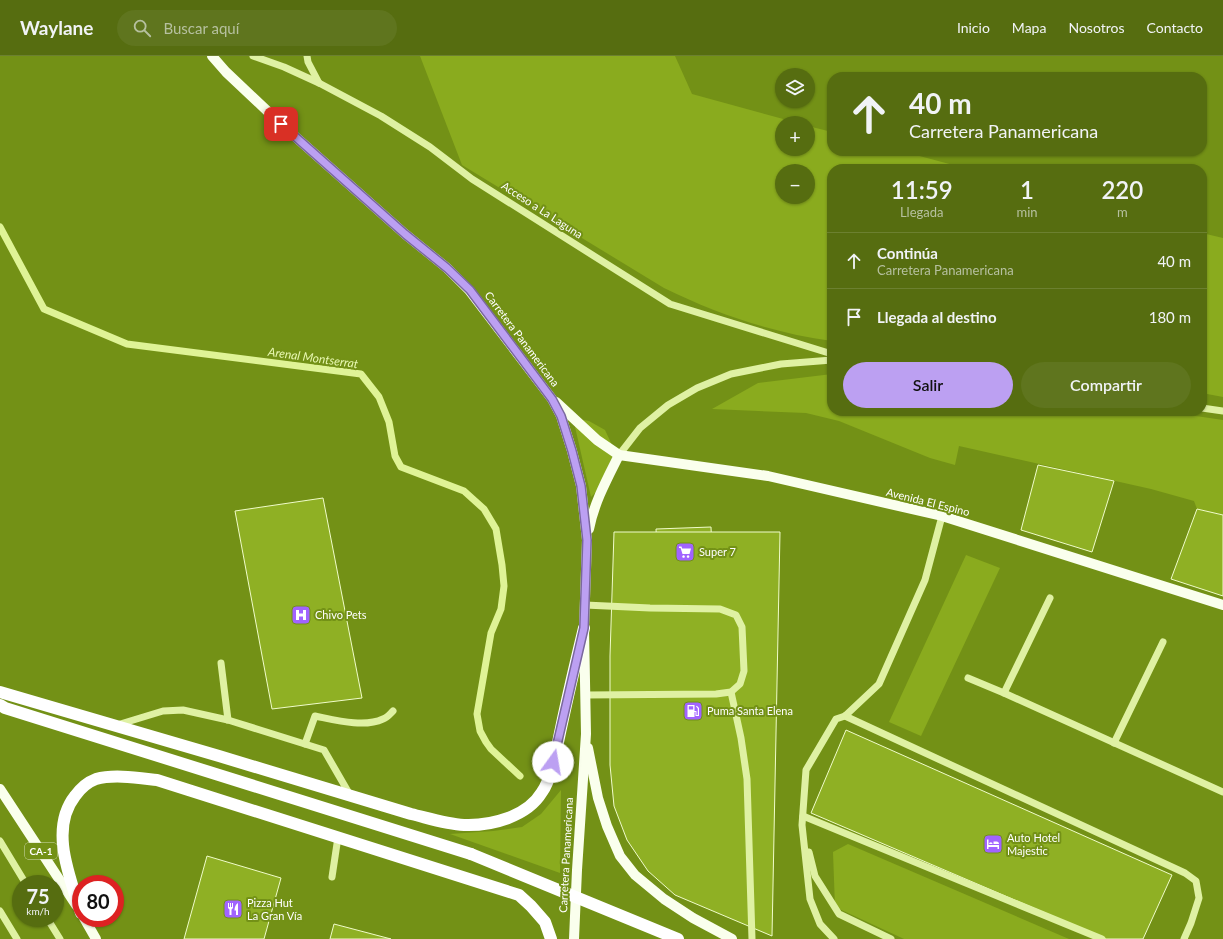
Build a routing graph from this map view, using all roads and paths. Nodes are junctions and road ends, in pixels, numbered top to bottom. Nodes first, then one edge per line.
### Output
1 (212, 56) edge
2 (253, 56) edge
3 (307, 56) edge
4 (319, 83) junction
5 (827, 352) edge
6 (827, 360) edge
7 (552, 399) junction
8 (1207, 409) edge
9 (1223, 411) edge
10 (619, 456) junction
11 (942, 516) junction
12 (587, 540) junction
13 (1050, 598) dead end
14 (585, 605) junction
15 (1223, 605) edge
16 (584, 628) junction
17 (1163, 642) dead end
18 (221, 663) dead end
19 (968, 678) dead end
20 (0, 692) edge
21 (731, 692) junction
22 (1004, 693) junction
23 (586, 695) junction
24 (0, 705) edge
25 (393, 711) dead end
26 (845, 716) junction
27 (228, 720) junction
28 (115, 725) junction
29 (586, 734) junction
30 (1114, 743) junction
31 (305, 744) junction
32 (0, 789) edge
33 (1223, 792) edge
34 (350, 795) junction
35 (803, 816) junction
36 (802, 824) junction
37 (338, 837) junction
38 (0, 841) edge
39 (21, 875) edge
40 (332, 876) dead end
41 (72, 884) edge
42 (72, 899) edge
43 (0, 911) edge
44 (53, 927) edge
45 (89, 927) edge
46 (17, 939) edge
47 (60, 939) edge
48 (96, 939) edge
49 (551, 939) edge
50 (574, 939) edge
51 (678, 939) edge
52 (732, 939) edge
53 (752, 939) edge
54 (834, 939) edge
55 (891, 939) edge
56 (1102, 939) edge
57 (1184, 939) edge

1 - 7 main road, Carretera Panamericana
2 - 4 street, Acceso a La Laguna
3 - 4 street
4 - 5 street, Acceso a La Laguna
6 - 10 street
7 - 10 main road, Avenida El Espino
7 - 12 main road, Carretera Panamericana
8 - 9 street
10 - 11 main road, Avenida El Espino
10 - 12 main road
11 - 15 main road, Avenida El Espino
11 - 26 street
12 - 14 main road, Carretera Panamericana
13 - 22 street
14 - 16 main road, Carretera Panamericana
14 - 21 street
16 - 23 main road, Carretera Panamericana
16 - 34 highway
17 - 30 street
18 - 27 street
19 - 22 street
20 - 28 highway
21 - 23 street
21 - 53 street
22 - 30 street
23 - 29 main road, Carretera Panamericana
24 - 51 highway, bridge
25 - 31 street
26 - 35 street
26 - 57 street
27 - 28 street
27 - 31 street
28 - 34 highway
29 - 50 main road, Carretera Panamericana
29 - 52 main road
30 - 33 street
31 - 34 street
32 - 42 main road, CA-1
35 - 36 street
35 - 56 street
36 - 54 street
36 - 55 street
37 - 40 street
37 - 41 highway
37 - 49 highway
38 - 39 street
43 - 46 street
44 - 47 street
45 - 48 main road

